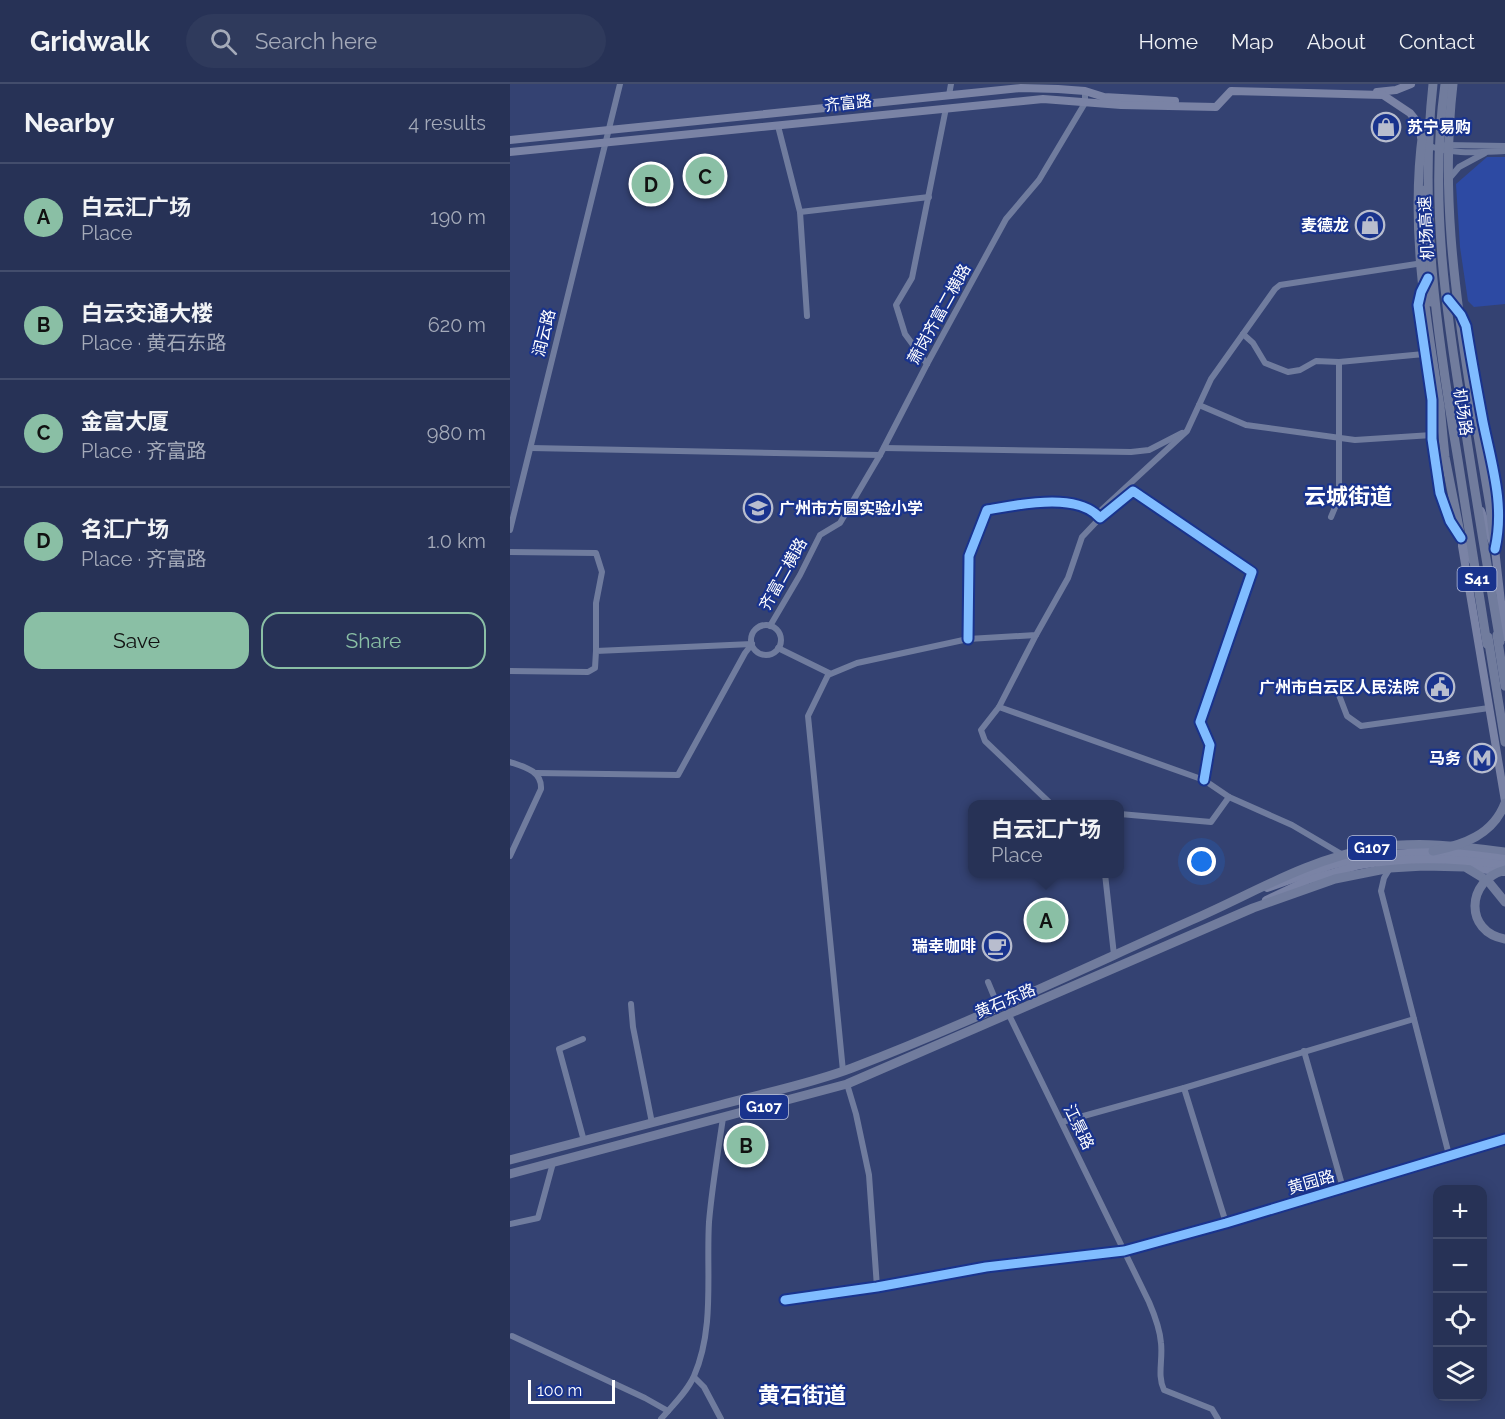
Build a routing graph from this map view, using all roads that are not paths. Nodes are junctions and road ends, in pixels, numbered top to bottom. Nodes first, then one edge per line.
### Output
1 (620, 84) edge
2 (951, 84) edge
3 (1411, 84) edge
4 (1431, 84) edge
5 (1449, 84) edge
6 (1021, 88) junction
7 (1230, 88) edge
8 (1085, 91) junction
9 (949, 95) junction
10 (1022, 101) junction
11 (1085, 103) junction
12 (946, 108) junction
13 (778, 126) junction
14 (608, 130) junction
15 (510, 140) edge
16 (605, 143) junction
17 (1424, 143) junction
18 (1505, 146) edge
19 (1442, 147) junction
20 (1490, 151) junction
21 (1505, 151) edge
22 (510, 152) edge
23 (1424, 158) junction
24 (1442, 191) junction
25 (929, 197) junction
26 (800, 212) junction
27 (1426, 262) junction
28 (1428, 278) junction
29 (1448, 299) junction
30 (807, 316) dead end
31 (1243, 333) junction
32 (1424, 354) junction
33 (1339, 362) junction
34 (927, 364) junction
35 (1199, 405) junction
36 (1187, 431) junction
37 (1432, 435) junction
38 (1339, 437) junction
39 (531, 448) junction
40 (884, 448) junction
41 (880, 455) junction
42 (1463, 507) junction
43 (1480, 508) junction
44 (1098, 516) junction
45 (1331, 517) dead end
46 (510, 530) edge
47 (820, 536) joint
48 (1461, 538) junction
49 (1495, 549) junction
50 (510, 552) edge
51 (1481, 566) junction
52 (770, 626) junction
53 (1036, 635) junction
54 (1505, 637) edge
55 (968, 639) junction
56 (752, 644) junction
57 (778, 648) junction
58 (596, 651) junction
59 (1496, 656) junction
60 (510, 671) edge
61 (828, 675) junction
62 (1505, 675) edge
63 (1505, 686) edge
64 (1339, 695) dead end
65 (999, 706) junction
66 (1489, 708) junction
67 (1505, 742) edge
68 (1505, 751) edge
69 (510, 762) edge
70 (1502, 767) edge
71 (536, 773) junction
72 (1204, 780) junction
73 (1229, 797) junction
74 (1047, 800) edge
75 (1505, 802) edge
76 (1124, 814) edge
77 (1463, 847) junction
78 (1432, 851) junction
79 (1500, 851) edge
80 (510, 855) edge
81 (1343, 855) junction
82 (1505, 859) edge
83 (1359, 862) junction
84 (1505, 865) edge
85 (1465, 867) junction
86 (1390, 868) junction
87 (1492, 870) junction
88 (1505, 871) edge
89 (1106, 878) edge
90 (1248, 895) junction
91 (1505, 902) edge
92 (1253, 908) junction
93 (1505, 939) edge
94 (1114, 955) junction
95 (988, 982) dead end
96 (631, 1004) dead end
97 (998, 1006) junction
98 (1009, 1015) junction
99 (1414, 1019) junction
100 (583, 1038) dead end
101 (1304, 1051) junction
102 (843, 1071) junction
103 (847, 1084) junction
104 (1184, 1088) junction
105 (723, 1118) junction
106 (1062, 1122) junction
107 (652, 1123) junction
108 (1505, 1139) edge
109 (584, 1141) junction
110 (1449, 1155) junction
111 (510, 1160) edge
112 (553, 1163) junction
113 (510, 1174) edge
114 (1342, 1188) junction
115 (1226, 1223) junction
116 (510, 1224) edge
117 (1124, 1251) junction
118 (877, 1287) junction
119 (785, 1300) dead end
120 (512, 1336) dead end
121 (694, 1377) junction
122 (668, 1411) junction
123 (661, 1419) edge
124 (721, 1419) edge
125 (1218, 1419) edge

1 - 14 street, 润云路
2 - 9 street
3 - 7 main road
4 - 17 highway, 机场路
4 - 48 highway, bridge
4 - 68 highway, 机场高速 / S41, bridge
5 - 19 highway, 机场路
5 - 49 highway, bridge
5 - 62 highway, 机场高速 / S41, bridge
6 - 8 main road, 齐富路
6 - 9 main road, 齐富路
6 - 10 main road
7 - 8 main road, 齐富路
7 - 11 main road, 齐富路
7 - 23 main road
8 - 11 street
9 - 14 main road, 齐富路
10 - 11 main road, 齐富路
10 - 12 main road, 齐富路
11 - 34 street, 萧岗齐富二横路
12 - 13 main road, 齐富路
12 - 25 street
13 - 16 main road, 齐富路
13 - 26 street
14 - 15 main road, 齐富路
14 - 16 street, 润云路
16 - 22 main road, 齐富路
16 - 39 street, 润云路
17 - 19 street
17 - 23 highway, 机场路
18 - 19 street
19 - 20 street
19 - 24 highway, 机场路
20 - 21 street
20 - 24 street
23 - 27 highway, 机场路
24 - 29 highway, 机场路
25 - 26 street
25 - 34 street
26 - 30 street
27 - 28 highway, 机场路
27 - 31 street
28 - 32 main road
28 - 42 highway, 机场路
29 - 43 highway, 机场路
29 - 49 main road
31 - 33 street
31 - 35 street
32 - 33 street
32 - 37 main road
33 - 38 street
34 - 40 street, 萧岗齐富二横路
35 - 36 street
35 - 38 street
36 - 40 street
36 - 44 street
37 - 38 street
37 - 48 main road
38 - 45 street
39 - 41 street
39 - 46 street, 润云路
40 - 41 street, 萧岗齐富二横路
41 - 47 street, 萧岗齐富二横路
42 - 48 main road
42 - 51 highway, 机场路
43 - 49 main road
43 - 51 highway, 机场路
44 - 53 street
44 - 55 street
44 - 72 street
47 - 52 street, 齐富二横路
48 - 51 main road
48 - 66 main road
49 - 54 main road
50 - 58 street
51 - 59 highway, 机场路
52 - 56 street
52 - 57 street
53 - 55 street
53 - 65 street
55 - 61 street
56 - 57 street
56 - 58 street
56 - 71 street
57 - 61 street
58 - 60 street
59 - 63 highway, 机场路
59 - 67 highway, 机场路
61 - 102 street
64 - 66 street
65 - 72 street
65 - 74 street
66 - 70 main road
69 - 71 street
70 - 75 main road
71 - 80 street
72 - 73 street
73 - 76 street
73 - 81 street
75 - 78 highway, bridge
77 - 79 highway, G107
77 - 81 highway, G107
77 - 85 highway
78 - 82 main road, 黄石东路, bridge
78 - 83 main road, 黄石东路, bridge
79 - 87 highway
81 - 90 highway, G107
83 - 84 main road, 黄石东路, bridge
83 - 90 main road, 黄石东路
83 - 92 main road, 黄石东路
85 - 86 highway, G107
85 - 87 main road
85 - 91 highway
86 - 92 highway, G107
86 - 99 street
87 - 88 main road
88 - 93 highway, bridge
89 - 94 street
90 - 94 highway, 黄石东路 / G107
92 - 98 highway, 黄石东路 / G107
94 - 97 highway, 黄石东路 / G107
95 - 97 street
96 - 107 street
97 - 102 highway, 黄石东路 / G107
98 - 103 highway, 黄石东路 / G107
98 - 106 street, 江景路
99 - 101 street
99 - 110 street
100 - 109 street
101 - 104 street
101 - 114 street
102 - 107 highway, 黄石东路 / G107
103 - 105 highway, 黄石东路 / G107
103 - 118 street
104 - 106 street
104 - 115 street
105 - 112 highway, 黄石东路 / G107
105 - 121 street
106 - 117 street, 江景路
107 - 109 highway, 黄石东路 / G107
108 - 110 street, 黄园路
109 - 111 highway, 黄石东路 / G107
110 - 114 street, 黄园路
112 - 113 highway, 黄石东路 / G107
112 - 116 street
114 - 115 street, 黄园路
115 - 117 street, 黄园路
117 - 118 street, 黄园路
117 - 125 street, 江景路
118 - 119 street, 黄园路
120 - 122 street
121 - 122 street
121 - 124 street
122 - 123 street

